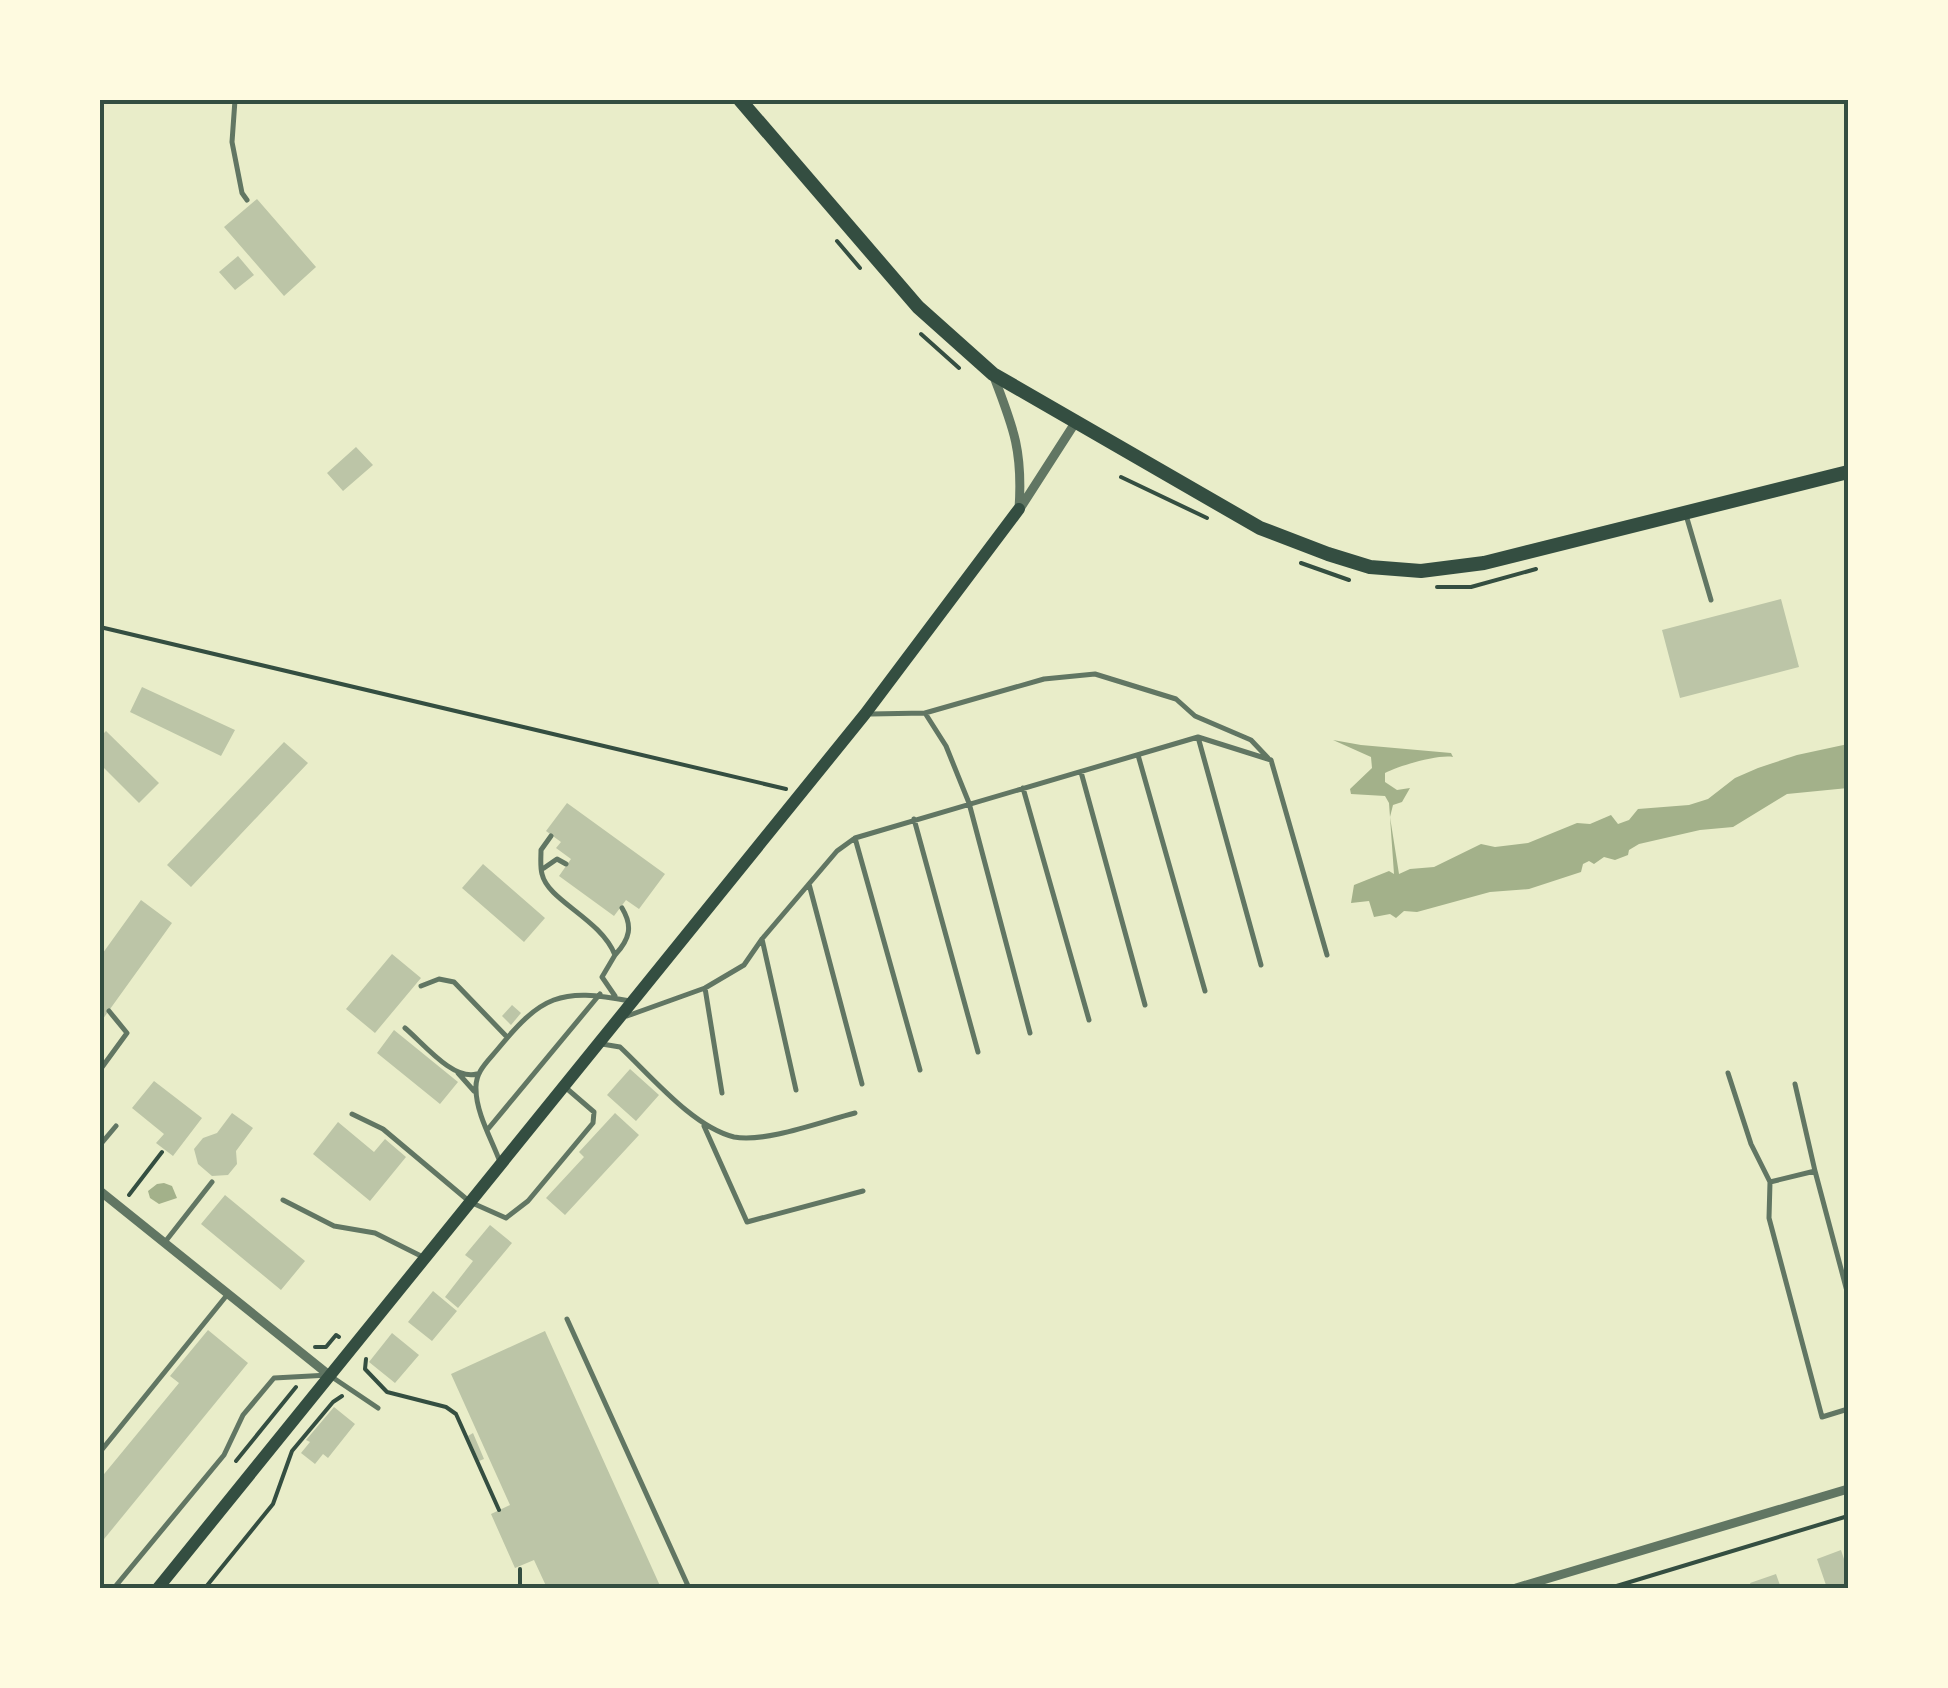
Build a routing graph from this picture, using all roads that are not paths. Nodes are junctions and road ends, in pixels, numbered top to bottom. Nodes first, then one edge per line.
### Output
1 (235, 100) edge
2 (740, 100) edge
3 (247, 200) dead end
4 (993, 374) junction
5 (1075, 423) junction
6 (1848, 472) edge
7 (1019, 509) junction
8 (1686, 512) junction
9 (1711, 600) dead end
10 (865, 714) junction
11 (925, 714) junction
12 (1198, 738) junction
13 (1138, 755) junction
14 (1270, 760) junction
15 (1081, 771) junction
16 (1023, 788) junction
17 (969, 804) junction
18 (914, 819) junction
19 (551, 836) dead end
20 (855, 838) junction
21 (566, 864) dead end
22 (542, 872) junction
23 (808, 884) junction
24 (622, 908) dead end
25 (762, 939) junction
26 (615, 955) junction
27 (1327, 955) dead end
28 (1262, 965) dead end
29 (421, 986) dead end
30 (705, 988) junction
31 (1205, 991) dead end
32 (600, 994) junction
33 (617, 998) junction
34 (633, 1001) junction
35 (1145, 1005) dead end
36 (109, 1011) dead end
37 (620, 1018) junction
38 (1089, 1020) dead end
39 (405, 1028) dead end
40 (1030, 1032) dead end
41 (508, 1037) junction
42 (599, 1044) junction
43 (978, 1052) dead end
44 (100, 1070) edge
45 (920, 1070) dead end
46 (456, 1071) junction
47 (1728, 1073) dead end
48 (477, 1074) junction
49 (862, 1084) dead end
50 (1795, 1084) dead end
51 (564, 1086) junction
52 (796, 1090) dead end
53 (475, 1092) junction
54 (722, 1093) dead end
55 (855, 1113) dead end
56 (352, 1114) dead end
57 (702, 1124) junction
58 (116, 1126) dead end
59 (488, 1130) junction
60 (100, 1145) edge
61 (502, 1165) junction
62 (1815, 1171) junction
63 (212, 1182) dead end
64 (1770, 1182) junction
65 (100, 1191) edge
66 (863, 1191) dead end
67 (283, 1200) dead end
68 (470, 1202) junction
69 (165, 1242) junction
70 (426, 1258) junction
71 (228, 1294) junction
72 (1848, 1295) edge
73 (567, 1319) dead end
74 (329, 1375) junction
75 (378, 1408) dead end
76 (1848, 1409) edge
77 (100, 1452) edge
78 (1848, 1489) edge
79 (114, 1588) edge
80 (158, 1588) edge
81 (689, 1588) edge
82 (1516, 1588) edge

1 - 3 lane
2 - 4 main road
4 - 5 main road
4 - 7 street
5 - 7 street
5 - 8 main road
6 - 8 main road
7 - 10 main road
8 - 9 lane
10 - 11 lane
10 - 34 main road
11 - 14 lane
11 - 17 lane
12 - 13 lane
12 - 14 lane
12 - 28 lane
13 - 15 lane
13 - 31 lane
14 - 27 lane
15 - 16 lane
15 - 35 lane
16 - 17 lane
16 - 38 lane
17 - 18 lane
17 - 40 lane
18 - 20 lane
18 - 43 lane
19 - 22 lane
20 - 23 lane
20 - 45 lane
21 - 22 lane
22 - 26 lane
23 - 25 lane
23 - 49 lane
24 - 26 lane
25 - 30 lane
25 - 52 lane
26 - 33 lane
29 - 41 lane
30 - 37 lane
30 - 54 lane
32 - 33 lane
32 - 41 lane
32 - 59 lane
33 - 34 lane
34 - 37 main road
36 - 44 lane
37 - 42 main road
39 - 46 lane
41 - 48 lane
42 - 51 main road
42 - 57 lane
46 - 48 lane
46 - 53 lane
47 - 64 lane
48 - 53 lane
50 - 62 lane
51 - 61 main road
51 - 68 lane
53 - 59 lane
55 - 57 lane
56 - 68 lane
57 - 66 lane
58 - 60 lane
59 - 61 lane
61 - 68 main road
62 - 64 lane
62 - 72 lane
63 - 69 lane
64 - 76 lane
65 - 69 street
67 - 70 lane
68 - 70 main road
69 - 71 street
70 - 74 main road
71 - 74 street
71 - 77 lane
73 - 81 lane
74 - 75 lane
74 - 79 lane
74 - 80 main road
78 - 82 street

